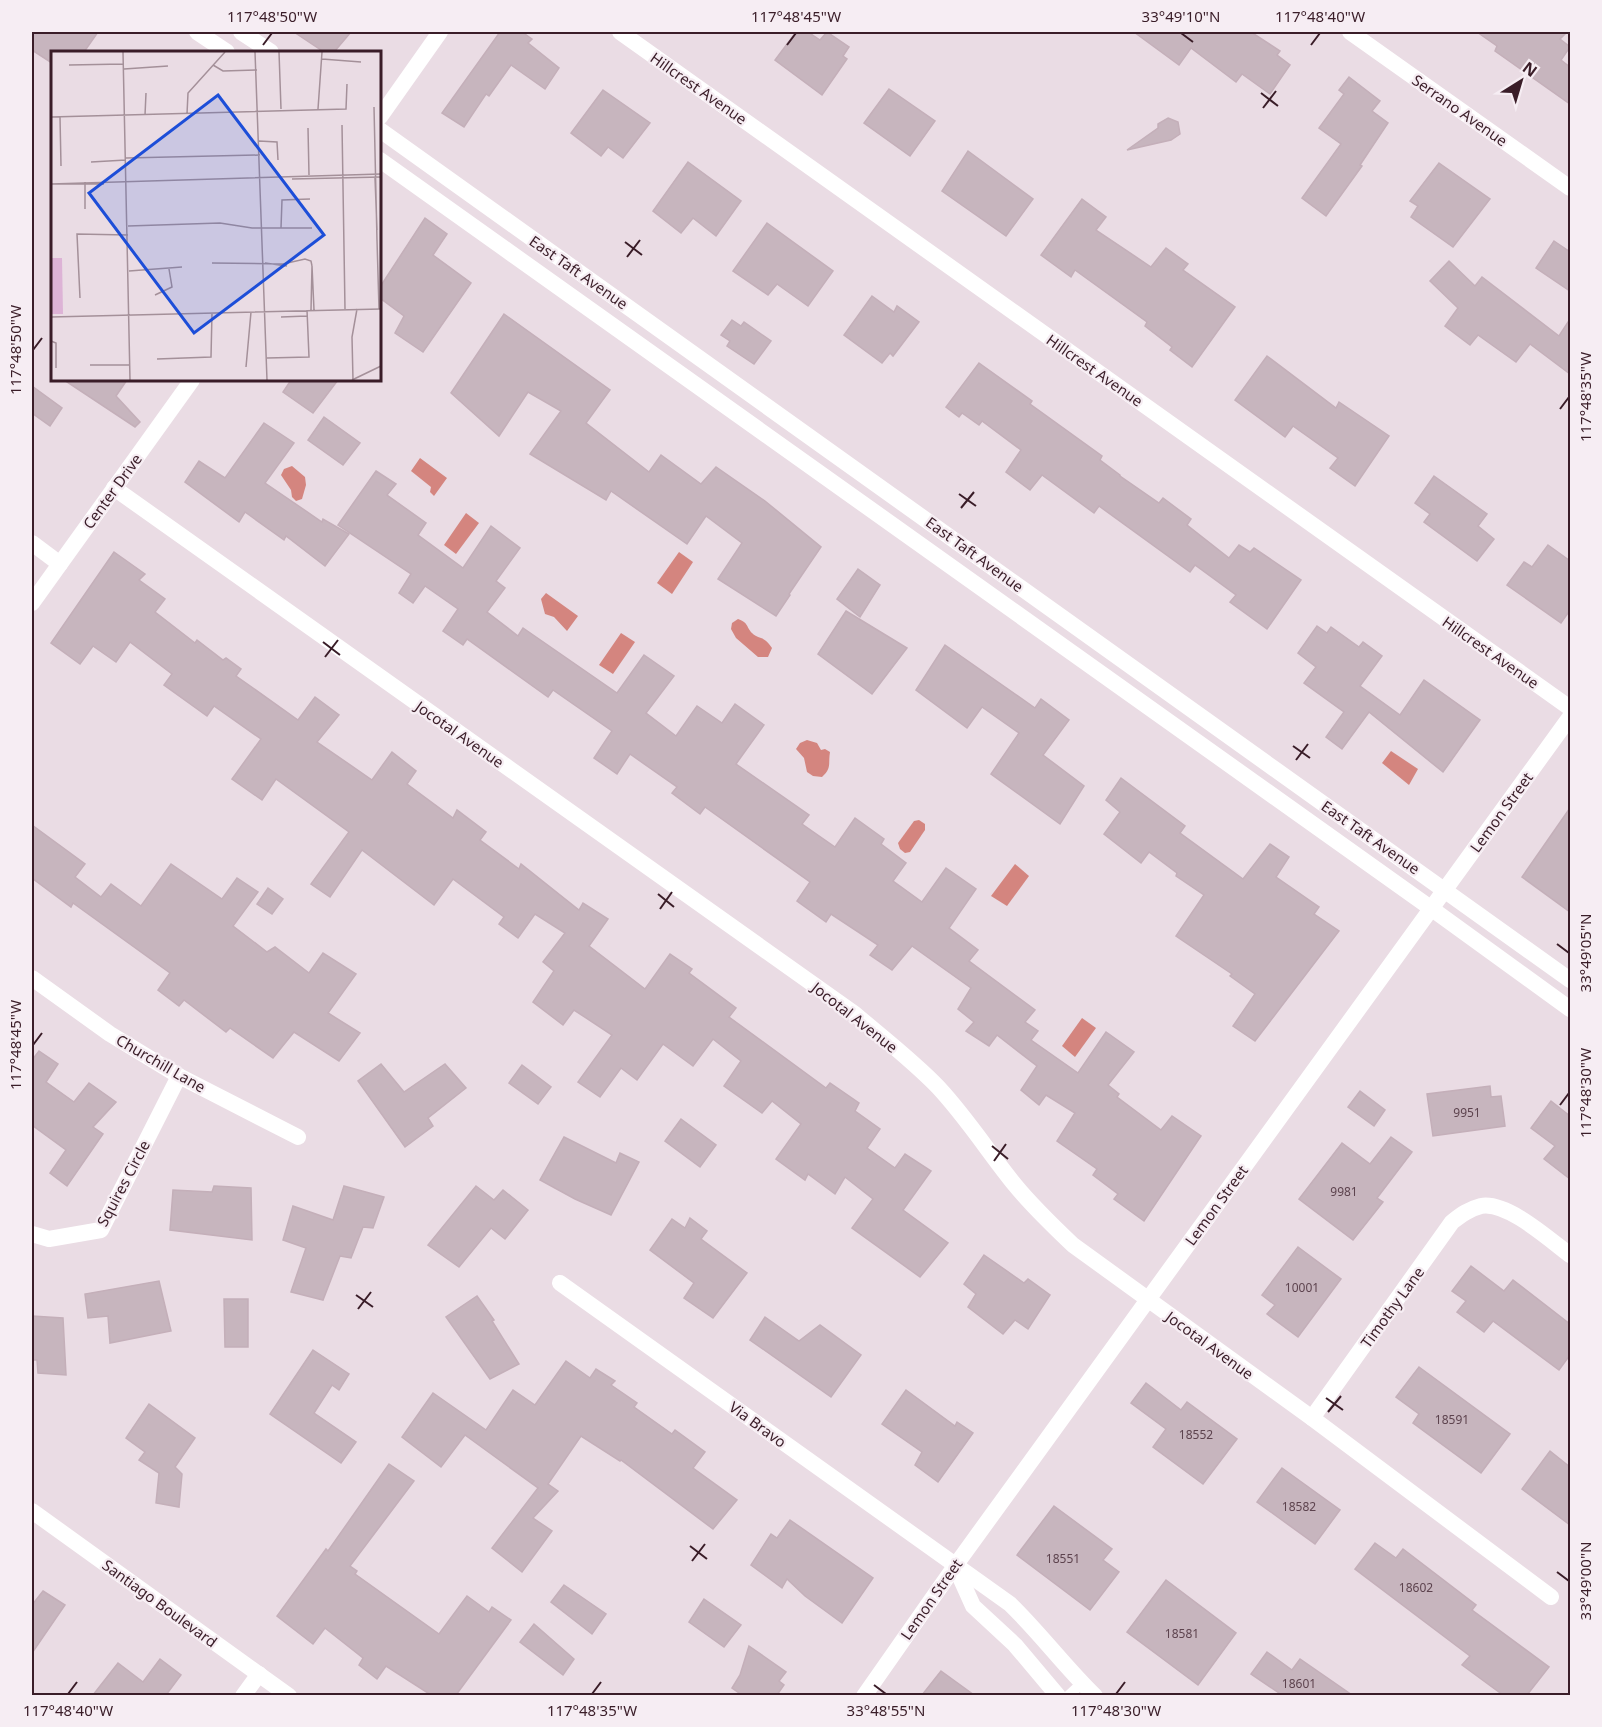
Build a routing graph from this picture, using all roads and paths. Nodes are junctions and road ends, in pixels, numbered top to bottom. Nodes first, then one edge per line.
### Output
1 (197, 32) edge
2 (242, 32) edge
3 (440, 32) edge
4 (620, 32) edge
5 (1350, 32) edge
6 (226, 51) edge
7 (270, 51) edge
8 (381, 116) edge
9 (381, 131) edge
10 (381, 161) edge
11 (1570, 189) edge
12 (191, 381) edge
13 (841, 459) junction
14 (827, 479) junction
15 (114, 488) junction
16 (32, 543) edge
17 (60, 564) junction
18 (1032, 595) junction
19 (32, 603) edge
20 (1019, 615) junction
21 (1570, 708) edge
22 (1570, 717) edge
23 (1445, 890) junction
24 (1432, 909) junction
25 (32, 978) edge
26 (1570, 980) edge
27 (1570, 1009) edge
28 (179, 1076) junction
29 (298, 1137) dead end
30 (32, 1234) edge
31 (1570, 1255) edge
32 (560, 1283) dead end
33 (1147, 1300) junction
34 (1312, 1418) junction
35 (32, 1511) edge
36 (955, 1566) junction
37 (1551, 1597) dead end
38 (259, 1674) junction
39 (1083, 1683) junction
40 (243, 1695) edge
41 (289, 1695) edge
42 (864, 1695) edge
43 (1058, 1695) edge
44 (1068, 1695) edge
45 (1095, 1695) edge

1 - 6 street
2 - 7 street
3 - 8 street
4 - 21 street, Hillcrest Avenue
5 - 11 street, Serrano Avenue
9 - 13 street, East Taft Avenue
10 - 14 street, East Taft Avenue
12 - 15 street, Center Drive
13 - 14 street
13 - 18 street, East Taft Avenue
14 - 20 street, East Taft Avenue
15 - 17 street, Center Drive
15 - 33 street, Jocotal Avenue
16 - 17 street
17 - 19 street, Center Drive
18 - 20 street
18 - 23 street, East Taft Avenue
20 - 24 street, East Taft Avenue
22 - 23 street, Lemon Street
23 - 24 street, Lemon Street
23 - 26 street, East Taft Avenue
24 - 27 street, East Taft Avenue
24 - 33 street, Lemon Street
25 - 28 street, Churchill Lane
28 - 29 street, Churchill Lane
28 - 30 street, Squires Circle
31 - 34 street, Timothy Lane
32 - 36 street, Via Bravo
33 - 34 street, Jocotal Avenue
33 - 36 street, Lemon Street
34 - 37 street, Jocotal Avenue
35 - 38 street, Santiago Boulevard
36 - 39 street, Via Bravo
36 - 42 street, Lemon Street
36 - 43 street
38 - 40 street
38 - 41 street, Santiago Boulevard
39 - 44 lane
39 - 45 street, Via Bravo

